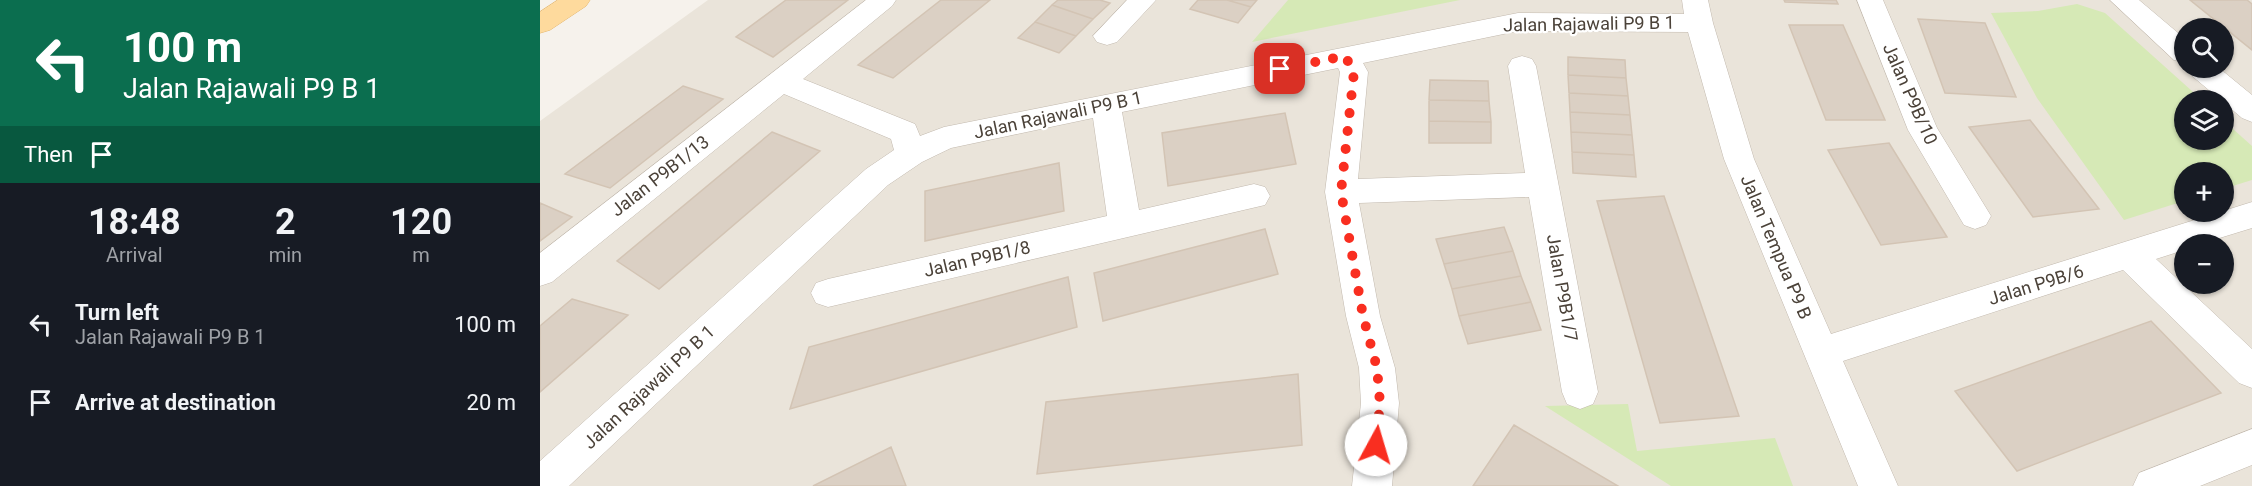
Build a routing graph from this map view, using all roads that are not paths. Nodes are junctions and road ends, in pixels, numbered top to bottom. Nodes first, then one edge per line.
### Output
1 (577, 0) edge
2 (883, 0) edge
3 (1143, 0) edge
4 (1870, 0) edge
5 (2123, 0) edge
6 (1519, 11) edge
7 (1697, 11) edge
8 (540, 24) edge
9 (1107, 36) dead end
10 (2174, 44) edge
11 (1345, 56) junction
12 (1522, 66) dead end
13 (2213, 78) edge
14 (781, 81) junction
15 (1106, 105) junction
16 (2252, 111) edge
17 (911, 154) junction
18 (1543, 184) junction
19 (1341, 192) junction
20 (1254, 196) dead end
21 (2252, 215) edge
22 (1975, 216) dead end
23 (1125, 225) junction
24 (2130, 255) junction
25 (540, 272) edge
26 (828, 293) dead end
27 (1820, 353) junction
28 (2252, 372) edge
29 (1580, 392) dead end
30 (2252, 447) edge
31 (541, 486) edge
32 (1372, 486) edge
33 (1878, 486) edge
34 (2153, 486) edge

1 - 8 main road
2 - 14 street, Jalan P9B1/13
3 - 9 street
4 - 22 street, Jalan P9B/10
5 - 10 street
6 - 7 street, Jalan Rajawali P9 B 1
6 - 11 street, Jalan Rajawali P9 B 1
7 - 27 street, Jalan Tempua P9 B
11 - 15 street, Jalan Rajawali P9 B 1
11 - 19 street
12 - 18 street, Jalan P9B1/7
13 - 16 street
14 - 17 street
14 - 25 street, Jalan P9B1/13
15 - 17 street, Jalan Rajawali P9 B 1
15 - 23 street
17 - 31 street, Jalan Rajawali P9 B 1
18 - 19 street
18 - 29 street, Jalan P9B1/7
19 - 32 street
20 - 23 street, Jalan P9B1/8
21 - 24 street, Jalan P9B/6
23 - 26 street, Jalan P9B1/8
24 - 27 street, Jalan P9B/6
24 - 28 street
27 - 33 street, Jalan Tempua P9 B
30 - 34 street

